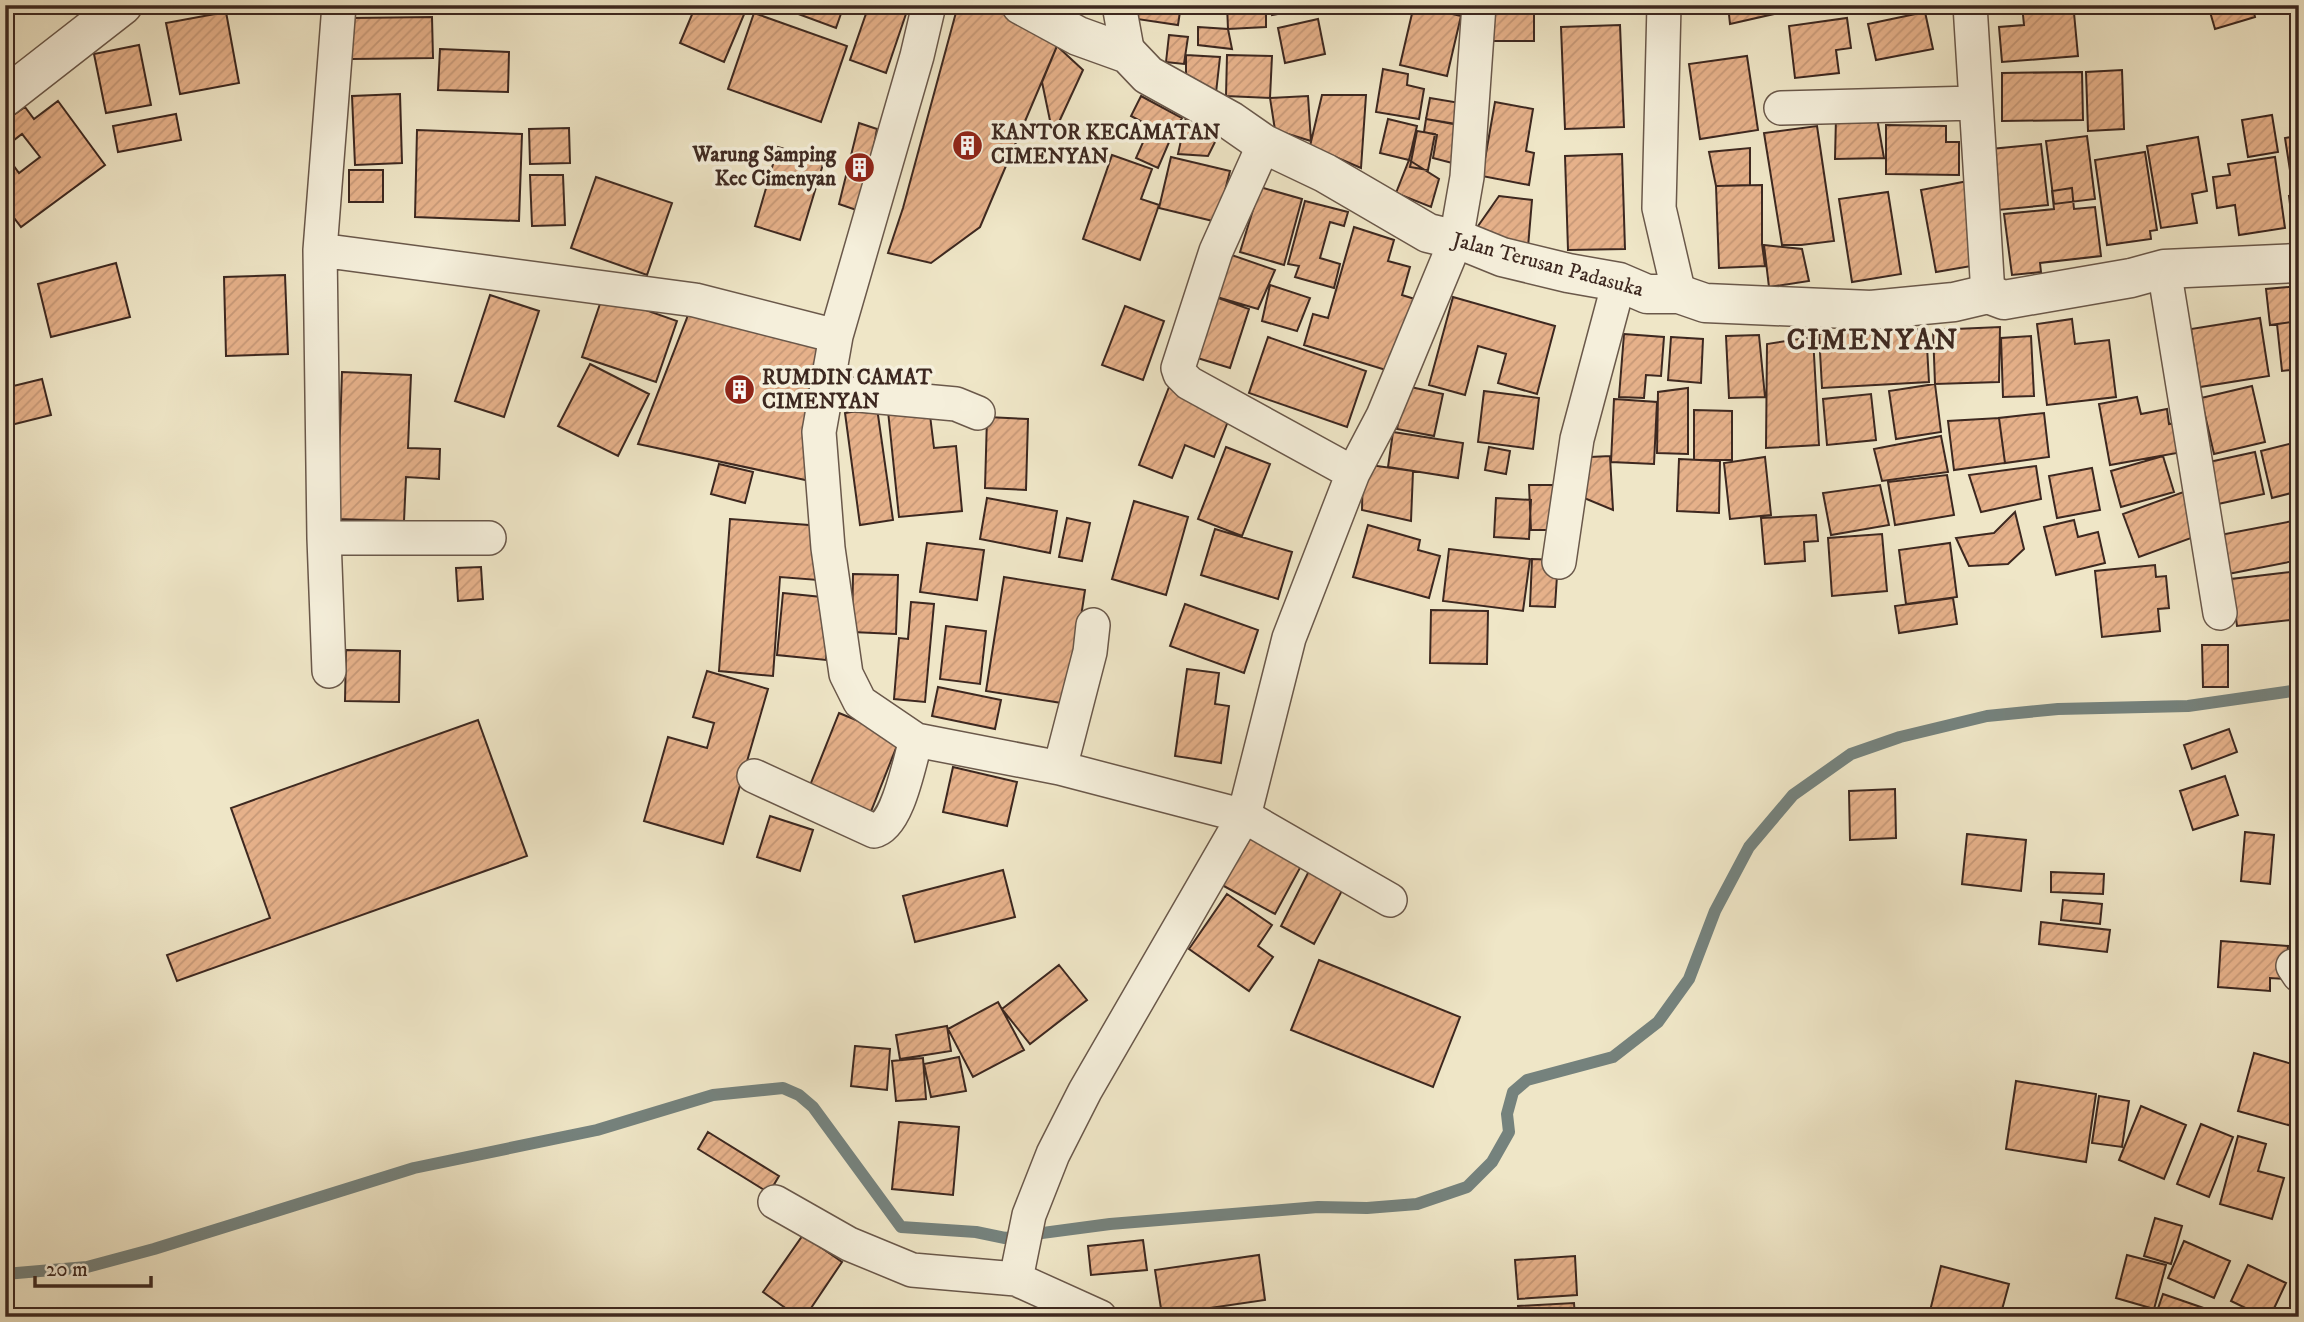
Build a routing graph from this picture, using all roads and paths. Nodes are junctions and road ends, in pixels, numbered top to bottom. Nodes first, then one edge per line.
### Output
1 (123, 5) edge
2 (339, 5) edge
3 (929, 5) edge
4 (1021, 5) edge
5 (1119, 5) edge
6 (1479, 5) edge
7 (1664, 5) edge
8 (1970, 5) edge
9 (1128, 54) junction
10 (5, 97) edge
11 (1975, 103) junction
12 (1781, 108) dead end
13 (1264, 144) junction
14 (1456, 240) junction
15 (320, 250) junction
16 (2299, 263) edge
17 (2164, 269) junction
18 (1619, 282) junction
19 (1679, 294) junction
20 (1988, 294) junction
21 (836, 335) junction
22 (826, 392) junction
23 (978, 413) dead end
24 (1353, 473) junction
25 (324, 538) junction
26 (489, 538) dead end
27 (1559, 562) dead end
28 (2220, 613) dead end
29 (1094, 625) dead end
30 (329, 671) dead end
31 (916, 740) junction
32 (1060, 768) junction
33 (754, 776) dead end
34 (1244, 816) junction
35 (1390, 900) dead end
36 (775, 1202) dead end
37 (1016, 1279) junction
38 (1100, 1317) edge

1 - 10 street
2 - 15 street
3 - 21 street
4 - 9 street, Jalan Terusan Padasuka
5 - 9 street
6 - 14 street
7 - 19 street
8 - 11 street
9 - 13 street, Jalan Terusan Padasuka
11 - 12 street
11 - 20 street
13 - 14 street, Jalan Terusan Padasuka
13 - 24 street
14 - 18 street, Jalan Terusan Padasuka
14 - 24 street
15 - 21 street
15 - 25 street
16 - 17 street, Jalan Terusan Padasuka
17 - 20 street, Jalan Terusan Padasuka
17 - 28 street
18 - 19 street, Jalan Terusan Padasuka
18 - 27 street
19 - 20 street, Jalan Terusan Padasuka
21 - 22 street
22 - 23 street
22 - 31 street
24 - 34 street
25 - 26 street
25 - 30 street
29 - 32 street
31 - 32 street
31 - 33 street
32 - 34 street
34 - 35 street
34 - 37 street
36 - 37 street
37 - 38 street

